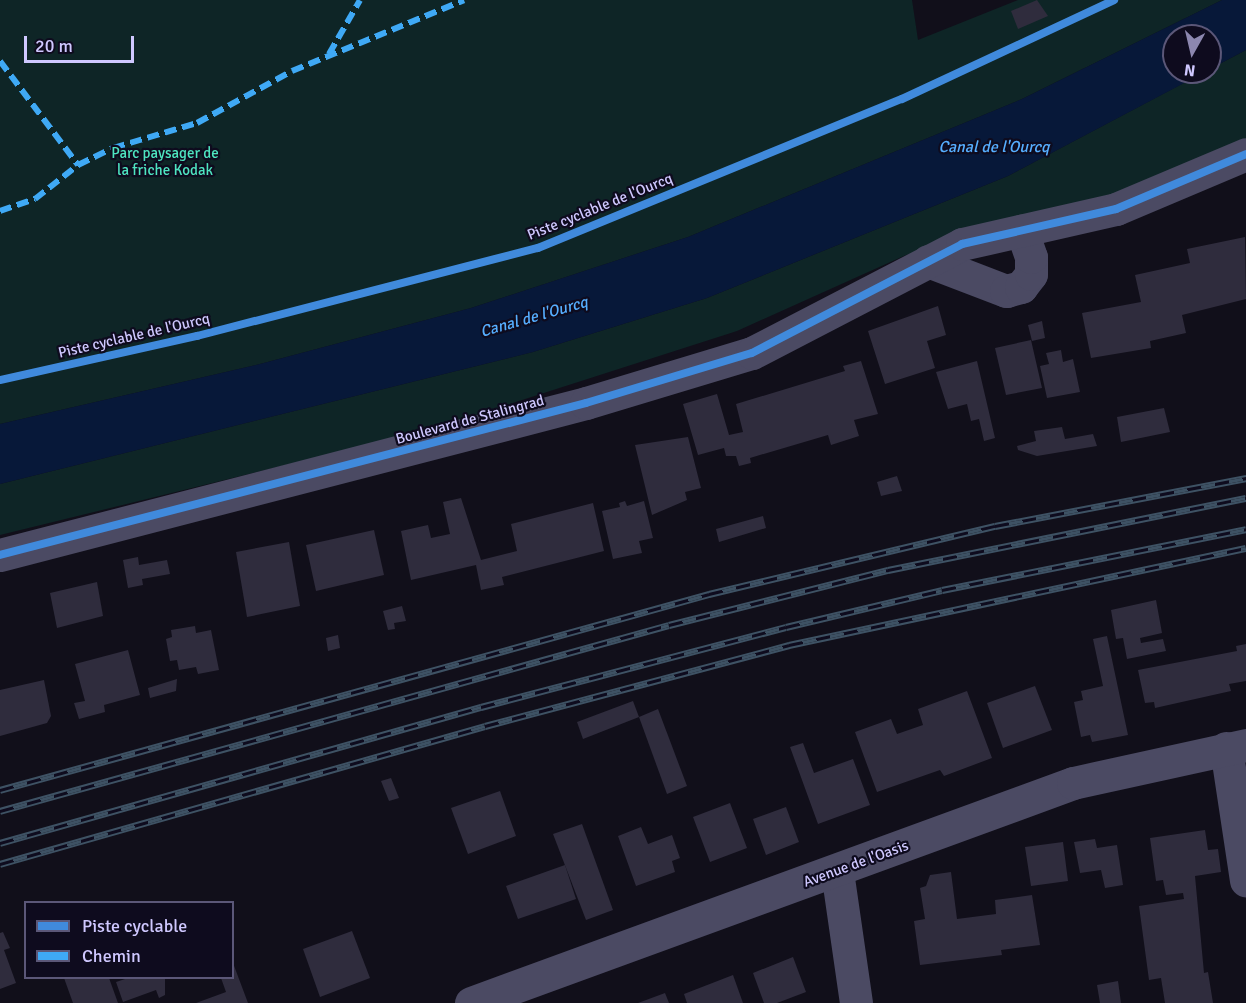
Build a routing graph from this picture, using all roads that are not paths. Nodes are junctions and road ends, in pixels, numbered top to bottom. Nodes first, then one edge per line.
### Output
1 (1246, 154) edge
2 (1022, 231) junction
3 (928, 261) junction
4 (0, 555) edge
5 (1236, 746) edge
6 (837, 871) junction
7 (1246, 880) edge
8 (471, 1003) edge
9 (856, 1003) edge

1 - 2 street, Boulevard de Stalingrad
2 - 3 street, Boulevard de Stalingrad
2 - 3 street
3 - 4 street, Boulevard de Stalingrad
5 - 6 street, Avenue de l'Oasis
5 - 7 street
6 - 8 street, Avenue de l'Oasis
6 - 9 street

